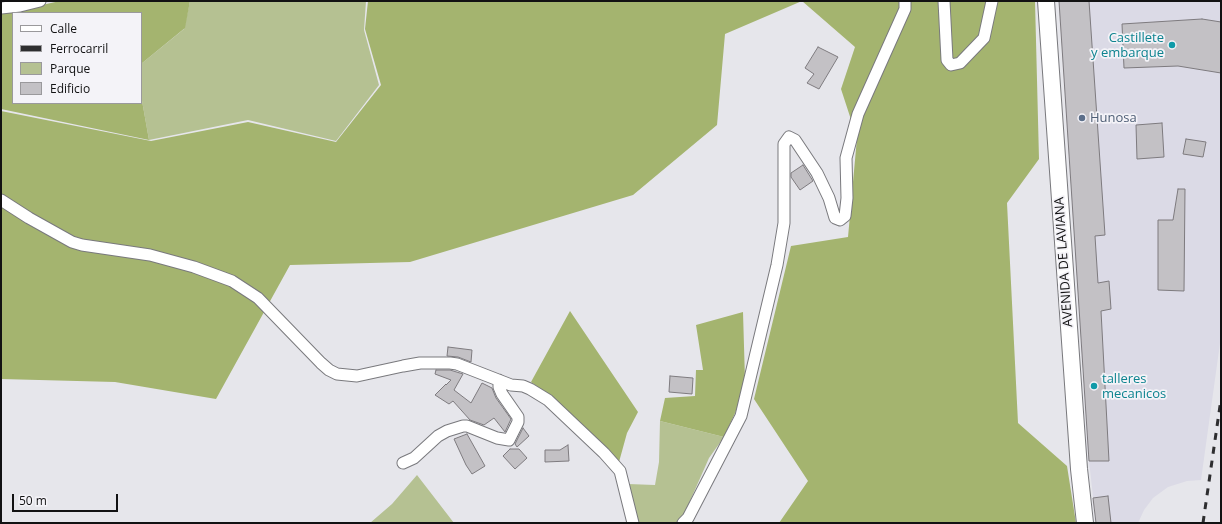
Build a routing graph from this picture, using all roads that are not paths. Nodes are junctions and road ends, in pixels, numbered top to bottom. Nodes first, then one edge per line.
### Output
1 (40, 1) edge
2 (905, 1) edge
3 (944, 1) edge
4 (992, 1) edge
5 (1046, 1) edge
6 (1, 8) edge
7 (1, 200) edge
8 (500, 380) junction
9 (403, 463) dead end
10 (633, 523) edge
11 (683, 523) edge
12 (1085, 523) edge

1 - 6 street
2 - 11 street
3 - 4 street
5 - 12 street, AVENIDA DE LAVIANA
7 - 8 street
8 - 9 street
8 - 10 street

